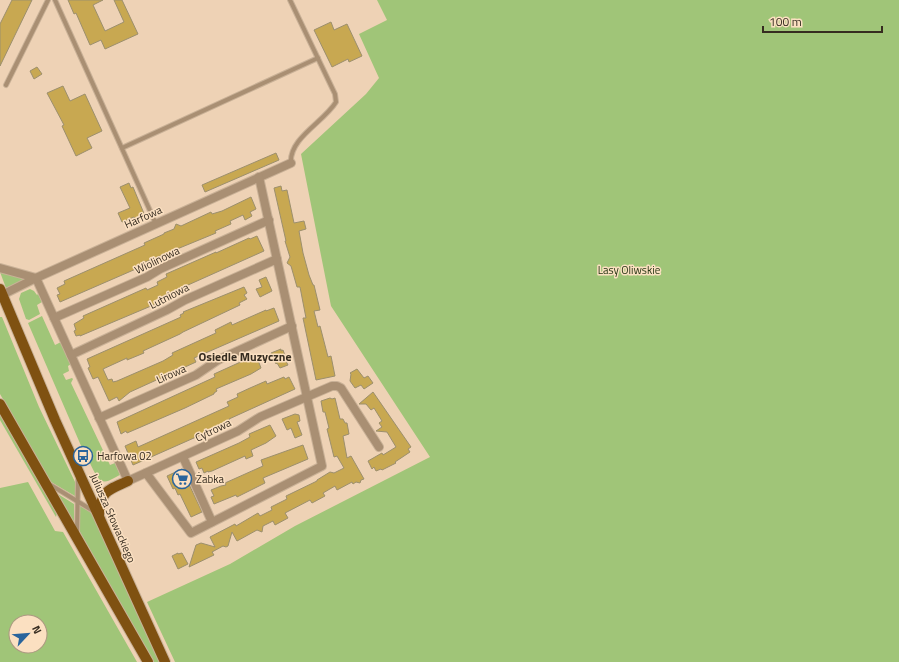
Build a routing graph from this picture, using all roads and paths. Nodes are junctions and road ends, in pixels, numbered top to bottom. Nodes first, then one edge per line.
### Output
1 (48, 0) edge
2 (55, 0) edge
3 (290, 0) edge
4 (318, 58) junction
5 (6, 85) dead end
6 (122, 148) junction
7 (291, 163) joint
8 (259, 177) junction
9 (269, 220) junction
10 (156, 224) junction
11 (277, 259) junction
12 (0, 268) edge
13 (36, 278) junction
14 (1, 293) edge
15 (54, 318) junction
16 (292, 326) junction
17 (71, 355) junction
18 (308, 396) junction
19 (0, 404) edge
20 (99, 418) junction
21 (379, 447) dead end
22 (183, 457) junction
23 (79, 471) junction
24 (146, 473) junction
25 (44, 480) junction
26 (128, 481) junction
27 (78, 502) junction
28 (98, 515) junction
29 (212, 522) junction
30 (77, 537) junction
31 (148, 662) edge
32 (165, 662) edge

1 - 5 lane
2 - 6 lane
3 - 4 lane
4 - 6 lane
4 - 7 lane
6 - 10 lane
7 - 8 street, Harfowa
8 - 9 street
8 - 10 street, Harfowa
9 - 11 street
9 - 15 street, Wiolinowa
10 - 13 street, Harfowa
11 - 16 street
11 - 17 street, Lutniowa
12 - 13 street
13 - 14 street, Harfowa
13 - 15 street
14 - 23 main road, Juliusza Słowackiego
15 - 17 street
16 - 18 street
16 - 20 street, Lirowa
17 - 20 street
18 - 21 street
18 - 22 street, Cytrowa
18 - 29 street
19 - 25 main road
20 - 26 street
22 - 24 street, Cytrowa
22 - 29 street
23 - 27 lane
23 - 28 main road, Juliusza Słowackiego
24 - 26 street, Cytrowa
24 - 29 street
25 - 27 lane
25 - 30 main road
26 - 28 main road
27 - 28 lane
27 - 30 lane
28 - 32 main road, Juliusza Słowackiego
30 - 31 main road

